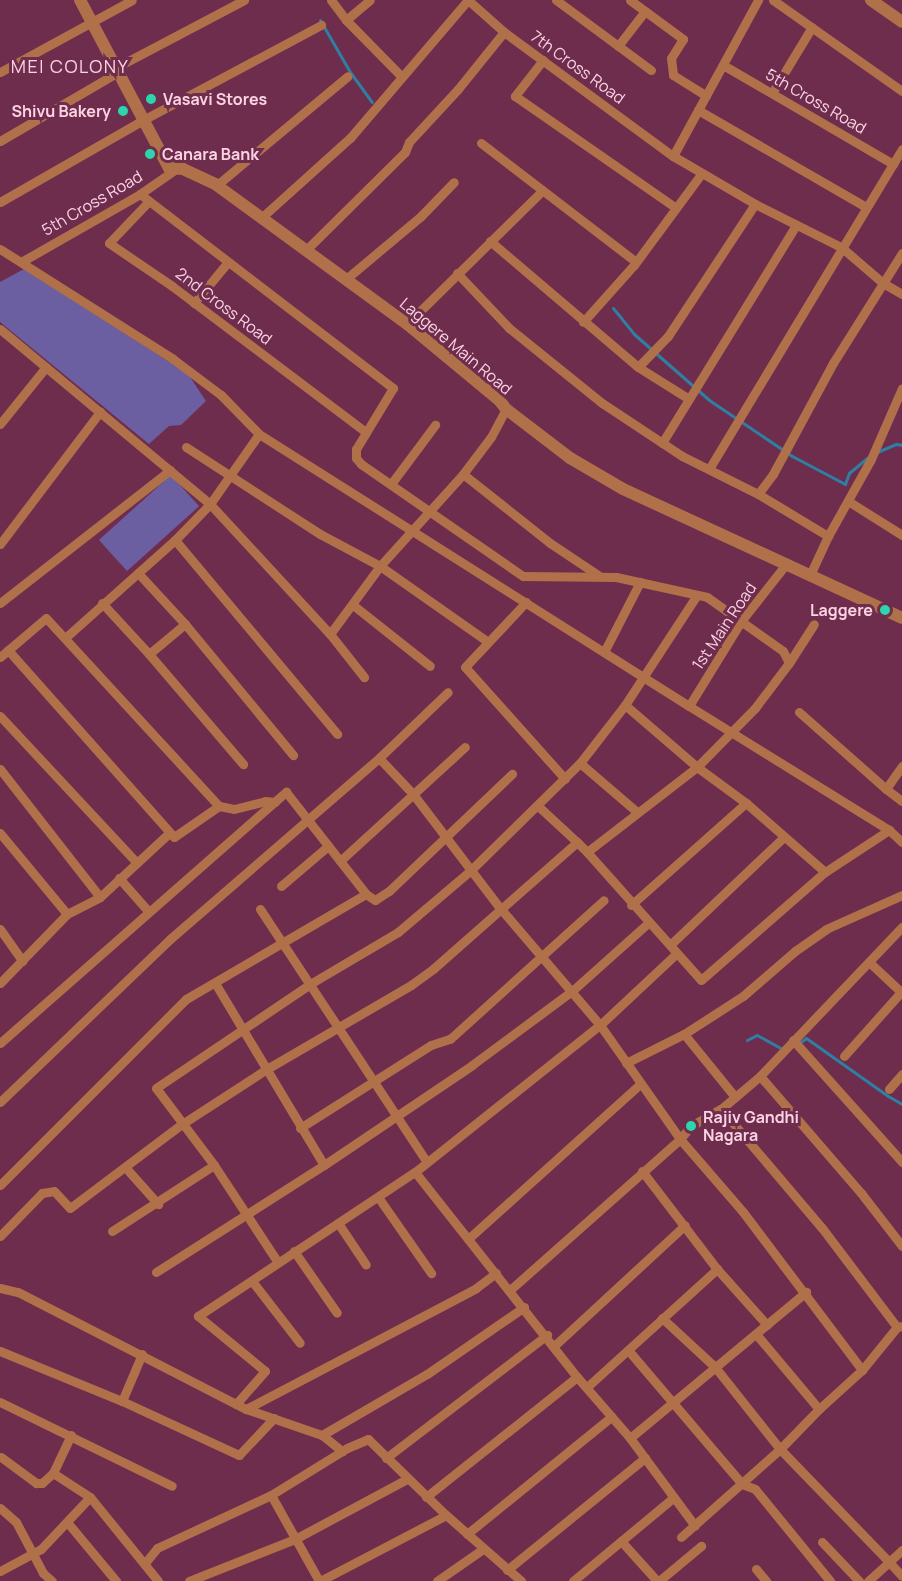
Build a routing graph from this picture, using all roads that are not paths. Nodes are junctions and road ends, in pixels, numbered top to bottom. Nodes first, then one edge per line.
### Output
1 (80, 0) edge
2 (132, 0) edge
3 (244, 0) edge
4 (331, 0) edge
5 (370, 0) edge
6 (468, 0) edge
7 (556, 0) edge
8 (630, 0) edge
9 (773, 0) edge
10 (871, 0) edge
11 (756, 1) edge
12 (645, 11) junction
13 (346, 20) junction
14 (92, 22) junction
15 (902, 22) edge
16 (321, 25) dead end
17 (812, 27) junction
18 (504, 32) junction
19 (618, 46) junction
20 (543, 60) junction
21 (723, 65) junction
22 (117, 70) junction
23 (651, 70) dead end
24 (0, 72) edge
25 (348, 76) dead end
26 (401, 76) junction
27 (902, 90) edge
28 (772, 93) junction
29 (706, 96) junction
30 (698, 110) junction
31 (143, 120) junction
32 (0, 141) edge
33 (481, 143) dead end
34 (902, 149) edge
35 (673, 156) junction
36 (893, 164) junction
37 (176, 169) junction
38 (701, 174) junction
39 (454, 182) dead end
40 (217, 186) junction
41 (542, 191) junction
42 (140, 194) junction
43 (148, 201) junction
44 (0, 202) edge
45 (755, 204) junction
46 (866, 207) junction
47 (676, 208) junction
48 (261, 218) junction
49 (796, 225) junction
50 (490, 241) junction
51 (841, 247) junction
52 (0, 249) edge
53 (306, 250) junction
54 (902, 253) edge
55 (21, 262) junction
56 (228, 262) junction
57 (636, 262) junction
58 (457, 273) junction
59 (346, 279) junction
60 (883, 283) junction
61 (902, 294) edge
62 (194, 303) junction
63 (583, 322) junction
64 (407, 324) junction
65 (2, 334) edge
66 (46, 367) junction
67 (638, 367) junction
68 (902, 388) edge
69 (689, 399) junction
70 (506, 410) junction
71 (100, 412) junction
72 (0, 424) edge
73 (435, 425) dead end
74 (366, 432) junction
75 (259, 434) junction
76 (662, 443) junction
77 (186, 447) dead end
78 (170, 470) junction
79 (709, 470) junction
80 (464, 474) junction
81 (229, 477) junction
82 (391, 484) junction
83 (758, 494) junction
84 (849, 501) junction
85 (210, 504) junction
86 (431, 512) junction
87 (413, 532) junction
88 (901, 533) edge
89 (828, 536) junction
90 (175, 540) junction
91 (0, 544) edge
92 (786, 564) junction
93 (380, 566) junction
94 (138, 573) junction
95 (810, 575) junction
96 (599, 576) junction
97 (640, 582) junction
98 (696, 595) junction
99 (526, 602) junction
100 (0, 603) edge
101 (102, 603) junction
102 (353, 605) junction
103 (902, 618) edge
104 (742, 620) junction
105 (184, 624) junction
106 (814, 624) dead end
107 (330, 634) junction
108 (65, 638) junction
109 (488, 642) junction
110 (8, 650) junction
111 (604, 652) junction
112 (149, 654) junction
113 (0, 657) edge
114 (789, 663) junction
115 (430, 666) dead end
116 (363, 676) dead end
117 (643, 678) junction
118 (448, 692) dead end
119 (625, 705) junction
120 (689, 706) junction
121 (799, 712) dead end
122 (0, 716) edge
123 (732, 733) junction
124 (337, 734) dead end
125 (465, 747) dead end
126 (292, 755) dead end
127 (379, 758) junction
128 (580, 763) junction
129 (243, 764) dead end
130 (902, 766) edge
131 (698, 767) junction
132 (0, 769) edge
133 (513, 774) dead end
134 (565, 779) junction
135 (886, 789) junction
136 (413, 794) junction
137 (902, 801) edge
138 (275, 802) junction
139 (746, 803) junction
140 (219, 806) junction
141 (538, 806) junction
142 (637, 812) junction
143 (308, 820) junction
144 (889, 830) junction
145 (0, 833) edge
146 (169, 833) junction
147 (445, 836) junction
148 (784, 837) junction
149 (577, 842) junction
150 (902, 842) edge
151 (328, 846) junction
152 (587, 852) junction
153 (340, 861) junction
154 (136, 862) junction
155 (471, 870) junction
156 (825, 872) junction
157 (119, 878) junction
158 (281, 886) dead end
159 (366, 894) junction
160 (902, 895) edge
161 (100, 897) junction
162 (604, 900) dead end
163 (632, 905) junction
164 (500, 908) junction
165 (260, 909) dead end
166 (149, 912) junction
167 (67, 914) junction
168 (648, 923) junction
169 (902, 927) edge
170 (0, 930) edge
171 (283, 943) junction
172 (670, 945) junction
173 (677, 953) junction
174 (543, 957) junction
175 (22, 961) junction
176 (869, 962) junction
177 (2, 978) edge
178 (215, 983) junction
179 (310, 984) junction
180 (572, 991) junction
181 (902, 992) edge
182 (600, 1025) junction
183 (340, 1027) junction
184 (242, 1028) junction
185 (684, 1034) junction
186 (791, 1042) junction
187 (0, 1043) edge
188 (844, 1056) dead end
189 (626, 1063) junction
190 (265, 1070) junction
191 (902, 1074) edge
192 (760, 1076) junction
193 (373, 1084) junction
194 (640, 1084) junction
195 (889, 1089) dead end
196 (735, 1097) junction
197 (0, 1102) edge
198 (721, 1109) junction
199 (396, 1116) junction
200 (182, 1124) junction
201 (300, 1128) junction
202 (680, 1139) junction
203 (426, 1161) junction
204 (902, 1162) edge
205 (214, 1165) junction
206 (324, 1165) junction
207 (125, 1167) junction
208 (642, 1171) junction
209 (415, 1172) junction
210 (0, 1185) edge
211 (378, 1197) junction
212 (158, 1204) junction
213 (246, 1213) junction
214 (338, 1223) junction
215 (685, 1225) junction
216 (112, 1231) dead end
217 (0, 1236) edge
218 (468, 1239) junction
219 (900, 1240) edge
220 (294, 1251) junction
221 (277, 1261) junction
222 (366, 1264) dead end
223 (717, 1269) junction
224 (156, 1272) dead end
225 (431, 1273) dead end
226 (496, 1273) junction
227 (252, 1281) junction
228 (0, 1288) edge
229 (510, 1290) junction
230 (806, 1292) junction
231 (524, 1307) junction
232 (337, 1313) dead end
233 (662, 1318) junction
234 (767, 1325) junction
235 (900, 1327) edge
236 (756, 1334) junction
237 (547, 1335) junction
238 (300, 1343) dead end
239 (554, 1346) junction
240 (628, 1350) junction
241 (0, 1351) edge
242 (142, 1354) junction
243 (715, 1367) junction
244 (862, 1370) junction
245 (577, 1377) junction
246 (587, 1386) junction
247 (122, 1401) junction
248 (0, 1402) edge
249 (675, 1402) junction
250 (236, 1404) junction
251 (246, 1409) junction
252 (819, 1409) junction
253 (611, 1417) junction
254 (274, 1418) junction
255 (70, 1435) junction
256 (322, 1435) junction
257 (630, 1438) junction
258 (780, 1449) junction
259 (342, 1451) junction
260 (2, 1457) dead end
261 (386, 1458) junction
262 (645, 1458) junction
263 (53, 1473) junction
264 (406, 1479) junction
265 (742, 1484) junction
266 (172, 1486) dead end
267 (271, 1495) junction
268 (90, 1497) junction
269 (426, 1497) junction
270 (674, 1497) junction
271 (0, 1508) edge
272 (446, 1515) junction
273 (67, 1522) junction
274 (695, 1526) junction
275 (468, 1534) junction
276 (681, 1537) dead end
277 (295, 1539) junction
278 (621, 1541) junction
279 (822, 1542) dead end
280 (701, 1546) dead end
281 (483, 1549) junction
282 (902, 1550) edge
283 (33, 1554) junction
284 (889, 1562) junction
285 (145, 1563) junction
286 (756, 1569) dead end
287 (507, 1570) junction
288 (0, 1571) edge
289 (650, 1573) junction
290 (902, 1576) edge
291 (52, 1581) edge
292 (116, 1581) edge
293 (158, 1581) edge
294 (189, 1581) edge
295 (320, 1581) edge
296 (437, 1581) edge
297 (521, 1581) edge
298 (573, 1581) edge
299 (642, 1581) edge
300 (658, 1581) edge
301 (766, 1581) edge
302 (830, 1581) edge
303 (859, 1581) edge
304 (868, 1581) edge

1 - 14 street, Laggere Main Road
2 - 14 street
3 - 22 street
4 - 13 street
5 - 13 street
6 - 18 street, 7th Cross Road
6 - 26 street
7 - 19 street
8 - 12 street
9 - 17 street
10 - 15 street
11 - 21 street
12 - 19 street
12 - 29 street
13 - 26 street
14 - 22 street, Laggere Main Road
14 - 24 street
16 - 31 street
17 - 27 street
17 - 28 street
18 - 20 street, 7th Cross Road
18 - 53 street
19 - 23 street
20 - 35 street, 7th Cross Road
20 - 47 street
21 - 28 street, 5th Cross Road
21 - 29 street
22 - 31 street, Laggere Main Road
22 - 32 street
25 - 40 street
26 - 48 street
28 - 36 street, 5th Cross Road
29 - 30 street
30 - 35 street
30 - 46 street
31 - 37 street, Laggere Main Road
31 - 44 street
33 - 41 street
34 - 36 street
35 - 38 street, 7th Cross Road
36 - 46 street
37 - 40 street, Laggere Main Road
37 - 42 street, 5th Cross Road
38 - 45 street, 7th Cross Road
38 - 47 street
39 - 59 street
40 - 48 street, Laggere Main Road
41 - 50 street
41 - 57 street
42 - 43 street
42 - 55 street, 5th Cross Road
43 - 56 street
43 - 62 street, 2nd Cross Road
45 - 49 street, 7th Cross Road
45 - 67 street
46 - 51 street
47 - 57 street
48 - 53 street, Laggere Main Road
49 - 51 street, 7th Cross Road
49 - 69 street
50 - 58 street
50 - 63 street
51 - 60 street, 7th Cross Road
51 - 79 street
52 - 55 street
53 - 59 street, Laggere Main Road
54 - 60 street
55 - 75 street
56 - 62 street
56 - 74 street
57 - 63 street
58 - 64 street
58 - 76 street
59 - 64 street, Laggere Main Road
60 - 61 street, 7th Cross Road
60 - 83 street
62 - 74 street, 2nd Cross Road
63 - 67 street
64 - 70 street, Laggere Main Road
65 - 66 street
66 - 71 street
66 - 72 street
67 - 69 street
68 - 84 street
69 - 76 street
70 - 80 street
70 - 92 street, Laggere Main Road
71 - 78 street
71 - 91 street
73 - 82 street
74 - 82 street
75 - 81 street
75 - 87 street
76 - 79 street
77 - 81 street
78 - 85 street
78 - 100 street
79 - 83 street
80 - 86 street
80 - 96 street
81 - 85 street
81 - 93 street
82 - 86 street
83 - 89 street
84 - 88 street
84 - 89 street
85 - 90 street
85 - 107 street
86 - 87 street
86 - 96 street
87 - 93 street
87 - 99 street
89 - 95 street
90 - 94 street
90 - 124 street
92 - 95 street, Laggere Main Road
92 - 104 street, 1st Main Road
93 - 102 street
93 - 109 street
94 - 101 street
94 - 105 street
95 - 103 street, Laggere Main Road
96 - 97 street
97 - 98 street
97 - 111 street
98 - 104 street
98 - 117 street
99 - 109 street
99 - 111 street
101 - 108 street
101 - 112 street
102 - 107 street
102 - 115 street
104 - 114 street
104 - 120 street, 1st Main Road
105 - 112 street
105 - 126 street
106 - 114 street
107 - 116 street
108 - 110 street
108 - 140 street
109 - 134 street
110 - 113 street
110 - 146 street
111 - 117 street
112 - 129 street
114 - 123 street
117 - 119 street
117 - 120 street
118 - 127 street
119 - 128 street
119 - 131 street
120 - 123 street
121 - 135 street
122 - 154 street
123 - 131 street
123 - 144 street
125 - 136 street
127 - 136 street
127 - 143 street
128 - 134 street
128 - 142 street
130 - 135 street
131 - 139 street
131 - 142 street
132 - 161 street
133 - 147 street
134 - 141 street
135 - 137 street
136 - 147 street
136 - 153 street
138 - 140 street
138 - 143 street
138 - 166 street
139 - 148 street
139 - 163 street
140 - 146 street
141 - 149 street
141 - 155 street
142 - 152 street
143 - 151 street
143 - 197 street
144 - 150 street
144 - 156 street
145 - 167 street
146 - 154 street
147 - 155 street
147 - 159 street
148 - 156 street
148 - 172 street
149 - 152 street
149 - 164 street
151 - 153 street
151 - 158 street
152 - 163 street
153 - 159 street
154 - 157 street
155 - 164 street
155 - 179 street
156 - 173 street
157 - 161 street
157 - 166 street
159 - 171 street
160 - 185 street
161 - 167 street
162 - 174 street
163 - 168 street
164 - 174 street
164 - 183 street
165 - 171 street
166 - 187 street
167 - 175 street
168 - 172 street
168 - 180 street
169 - 176 street
170 - 175 street
171 - 178 street
171 - 179 street
172 - 173 street
173 - 182 street
174 - 180 street
174 - 193 street
175 - 177 street
176 - 181 street
176 - 186 street
178 - 184 street
178 - 210 street
179 - 183 street
179 - 184 street
180 - 182 street
180 - 199 street
181 - 188 street
182 - 189 street
182 - 203 street
183 - 190 street
183 - 193 street
184 - 190 street
184 - 200 street
185 - 189 street
185 - 196 street
186 - 192 street
186 - 204 street
189 - 194 street
190 - 200 street
190 - 201 street
191 - 195 street
192 - 196 street
192 - 219 street
193 - 199 street
193 - 201 street
194 - 202 street
194 - 218 street
196 - 198 street
198 - 202 street
198 - 235 street
199 - 203 street
199 - 206 street
200 - 205 street
200 - 207 street
201 - 206 street
202 - 208 street
202 - 230 street
203 - 209 street
205 - 212 street
205 - 213 street
206 - 213 street
207 - 212 street
207 - 217 street
208 - 215 street
208 - 229 street
209 - 211 street
209 - 218 street
211 - 214 street
211 - 225 street
212 - 216 street
213 - 221 street
213 - 224 street
214 - 220 street
214 - 222 street
215 - 223 street
215 - 239 street
218 - 226 street
220 - 221 street
220 - 232 street
221 - 227 street
223 - 233 street
223 - 234 street
226 - 229 street
226 - 251 street
227 - 238 street
227 - 250 street
228 - 242 street
229 - 231 street
230 - 234 street
230 - 244 street
231 - 237 street
231 - 256 street
233 - 240 street
233 - 243 street
234 - 236 street
235 - 244 street
236 - 243 street
236 - 252 street
237 - 239 street
237 - 261 street
239 - 245 street
240 - 246 street
240 - 249 street
241 - 247 street
242 - 247 street
242 - 250 street
243 - 249 street
243 - 258 street
244 - 252 street
245 - 246 street
245 - 269 street
246 - 253 street
247 - 254 street
248 - 255 street
249 - 257 street
249 - 265 street
250 - 251 street
251 - 254 street
252 - 258 street
253 - 257 street
253 - 275 street
254 - 256 street
255 - 263 street
255 - 266 street
256 - 259 street
257 - 262 street
258 - 265 street
258 - 284 street
259 - 261 street
259 - 267 street
260 - 263 street
261 - 264 street
262 - 270 street
262 - 287 street
263 - 268 street
264 - 269 street
264 - 277 street
265 - 274 street
265 - 302 street
267 - 277 street
267 - 285 street
268 - 273 street
268 - 285 street
269 - 272 street
270 - 274 street
270 - 278 street
271 - 283 street
272 - 275 street
272 - 295 street
273 - 283 street
273 - 292 street
274 - 276 street
275 - 281 street
277 - 294 street
277 - 295 street
278 - 289 street
278 - 298 street
279 - 303 street
280 - 300 street
281 - 287 street
281 - 296 street
282 - 284 street
283 - 288 street
283 - 291 street
284 - 290 street
284 - 304 street
285 - 293 street
286 - 301 street
287 - 297 street
289 - 299 street
289 - 300 street

